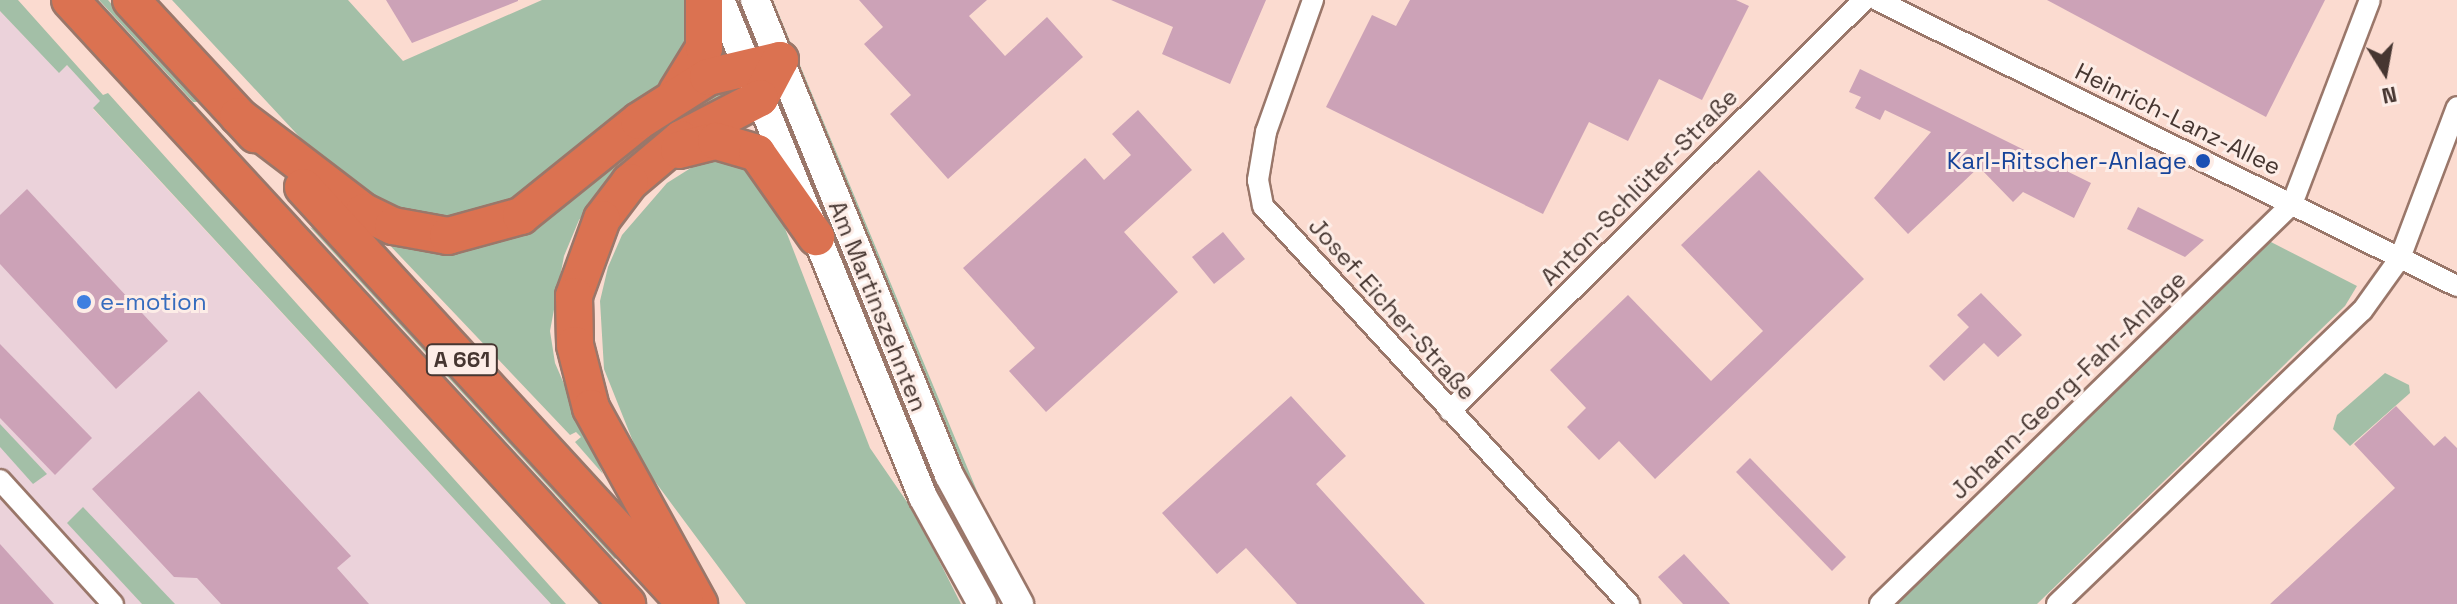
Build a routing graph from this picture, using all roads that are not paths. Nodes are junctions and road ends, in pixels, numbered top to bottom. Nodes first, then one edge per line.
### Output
1 (70, 0) edge
2 (131, 0) edge
3 (704, 0) edge
4 (720, 0) edge
5 (755, 0) edge
6 (1313, 0) edge
7 (1864, 0) edge
8 (1877, 0) edge
9 (2370, 0) edge
10 (763, 61) junction
11 (674, 96) junction
12 (760, 98) junction
13 (2457, 107) edge
14 (238, 116) junction
15 (648, 163) junction
16 (2292, 204) junction
17 (816, 237) junction
18 (2400, 258) junction
19 (2457, 286) edge
20 (1450, 411) junction
21 (0, 480) edge
22 (113, 604) edge
23 (627, 604) edge
24 (686, 604) edge
25 (699, 604) edge
26 (982, 604) edge
27 (1019, 604) edge
28 (1629, 604) edge
29 (1880, 604) edge
30 (2057, 604) edge

1 - 23 highway, A 661
2 - 14 highway, A 661
3 - 11 highway, A 661
4 - 10 main road, Am Martinszehnten
5 - 10 main road, Am Martinszehnten
6 - 20 street, Josef-Eicher-Straße
7 - 20 street, Anton-Schlüter-Straße
8 - 16 street, Heinrich-Lanz-Allee
9 - 16 street
10 - 11 highway, A 661
10 - 12 highway
10 - 27 main road, Am Martinszehnten
11 - 14 highway, A 661
12 - 15 highway
12 - 17 main road, Am Martinszehnten
13 - 18 street
14 - 24 highway, A 661
15 - 17 highway
15 - 25 highway
16 - 18 street, Heinrich-Lanz-Allee
16 - 29 street, Johann-Georg-Fahr-Anlage
17 - 26 main road, Am Martinszehnten
18 - 19 street, Heinrich-Lanz-Allee
18 - 30 street
20 - 28 street, Josef-Eicher-Straße
21 - 22 street

